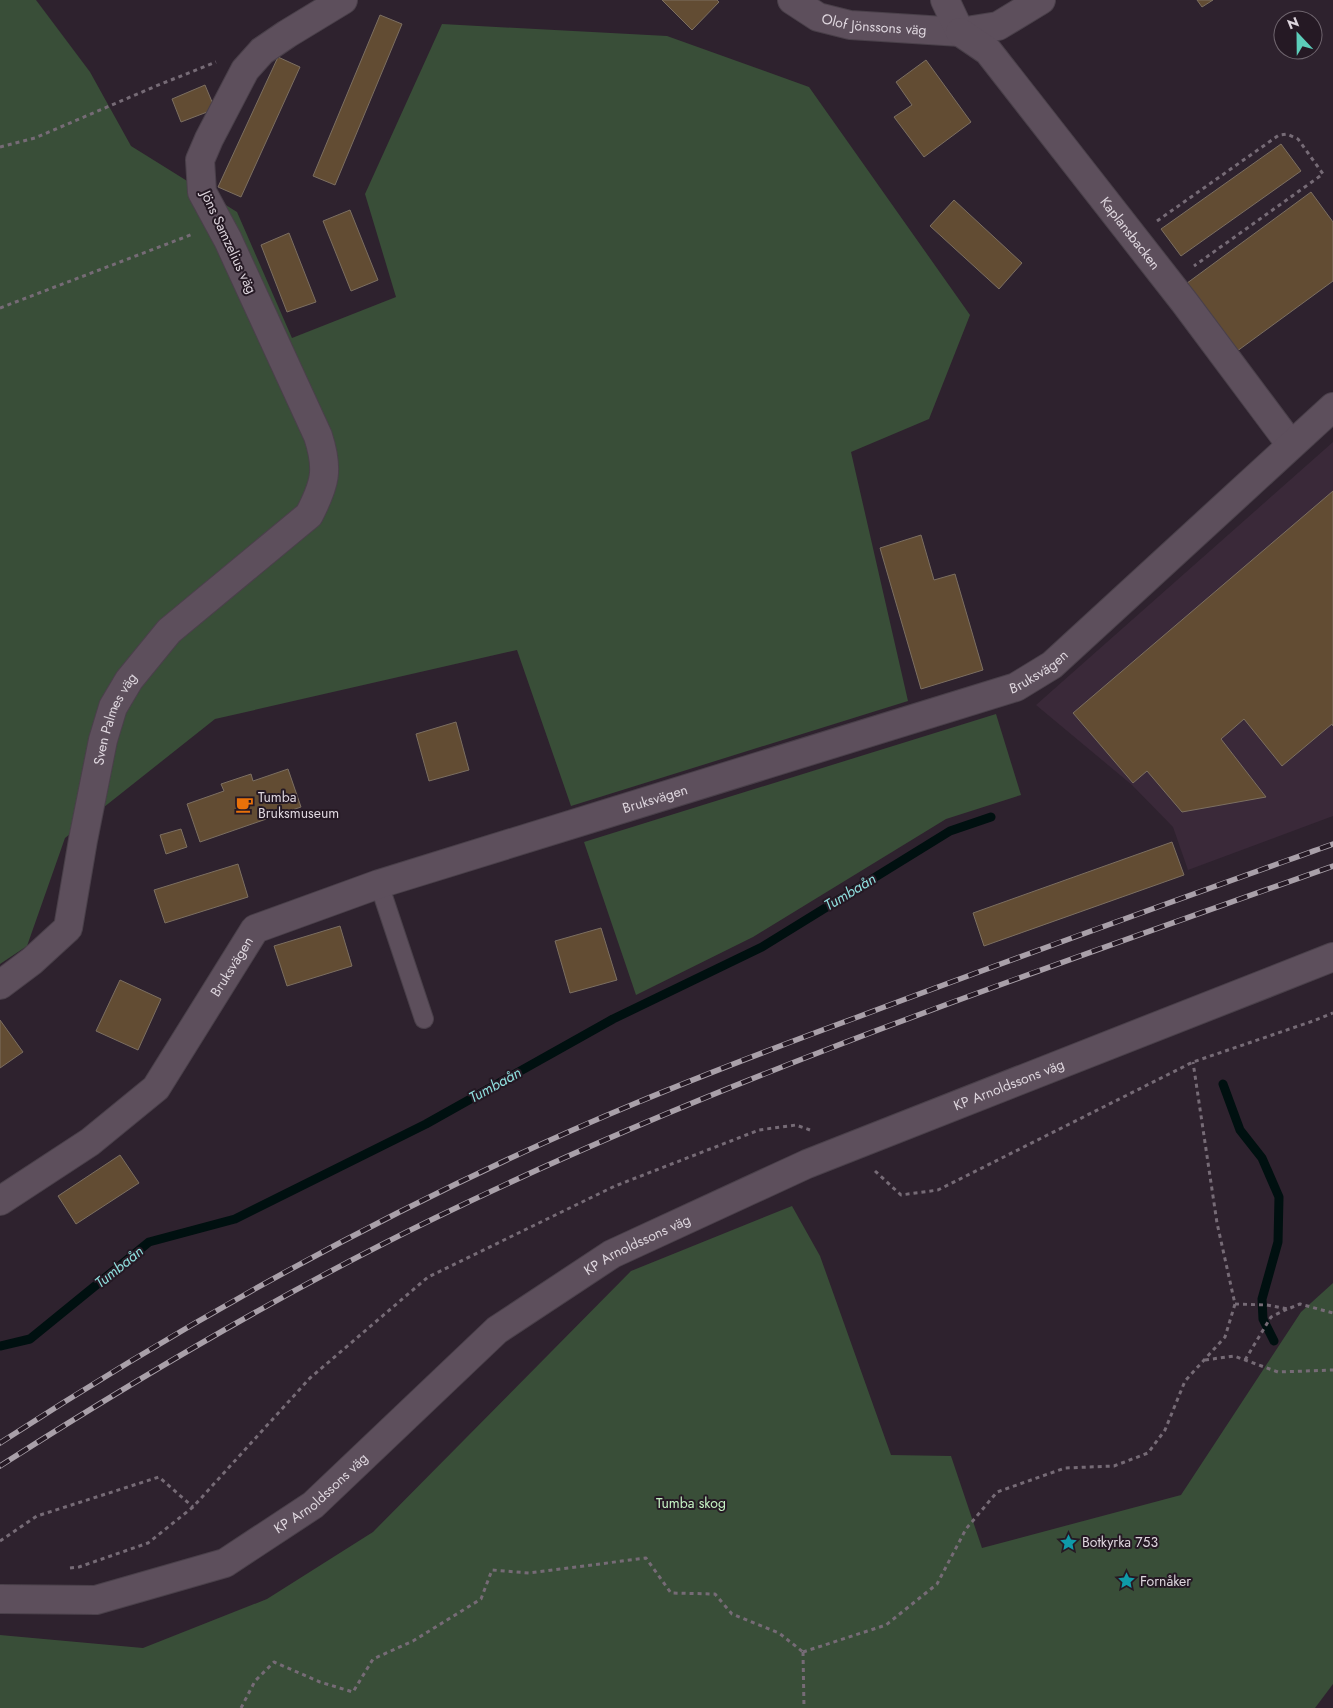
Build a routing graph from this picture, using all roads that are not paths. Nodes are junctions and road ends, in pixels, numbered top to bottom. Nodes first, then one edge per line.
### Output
1 (343, 0) edge
2 (792, 0) edge
3 (945, 0) edge
4 (1041, 0) edge
5 (960, 32) junction
6 (1333, 407) edge
7 (1291, 445) junction
8 (317, 500) joint
9 (380, 884) junction
10 (1333, 958) edge
11 (0, 985) edge
12 (424, 1018) dead end
13 (0, 1200) edge
14 (0, 1599) edge

1 - 8 street, Jöns Samzelius väg
2 - 5 street, Olof Jönssons väg
3 - 5 street
4 - 5 street, Olof Jönssons väg
5 - 7 street, Kaplansbacken
6 - 7 street, Bruksvägen
7 - 9 street, Bruksvägen
8 - 11 street, Sven Palmes väg
9 - 12 lane
9 - 13 street, Bruksvägen
10 - 14 street, KP Arnoldssons väg

